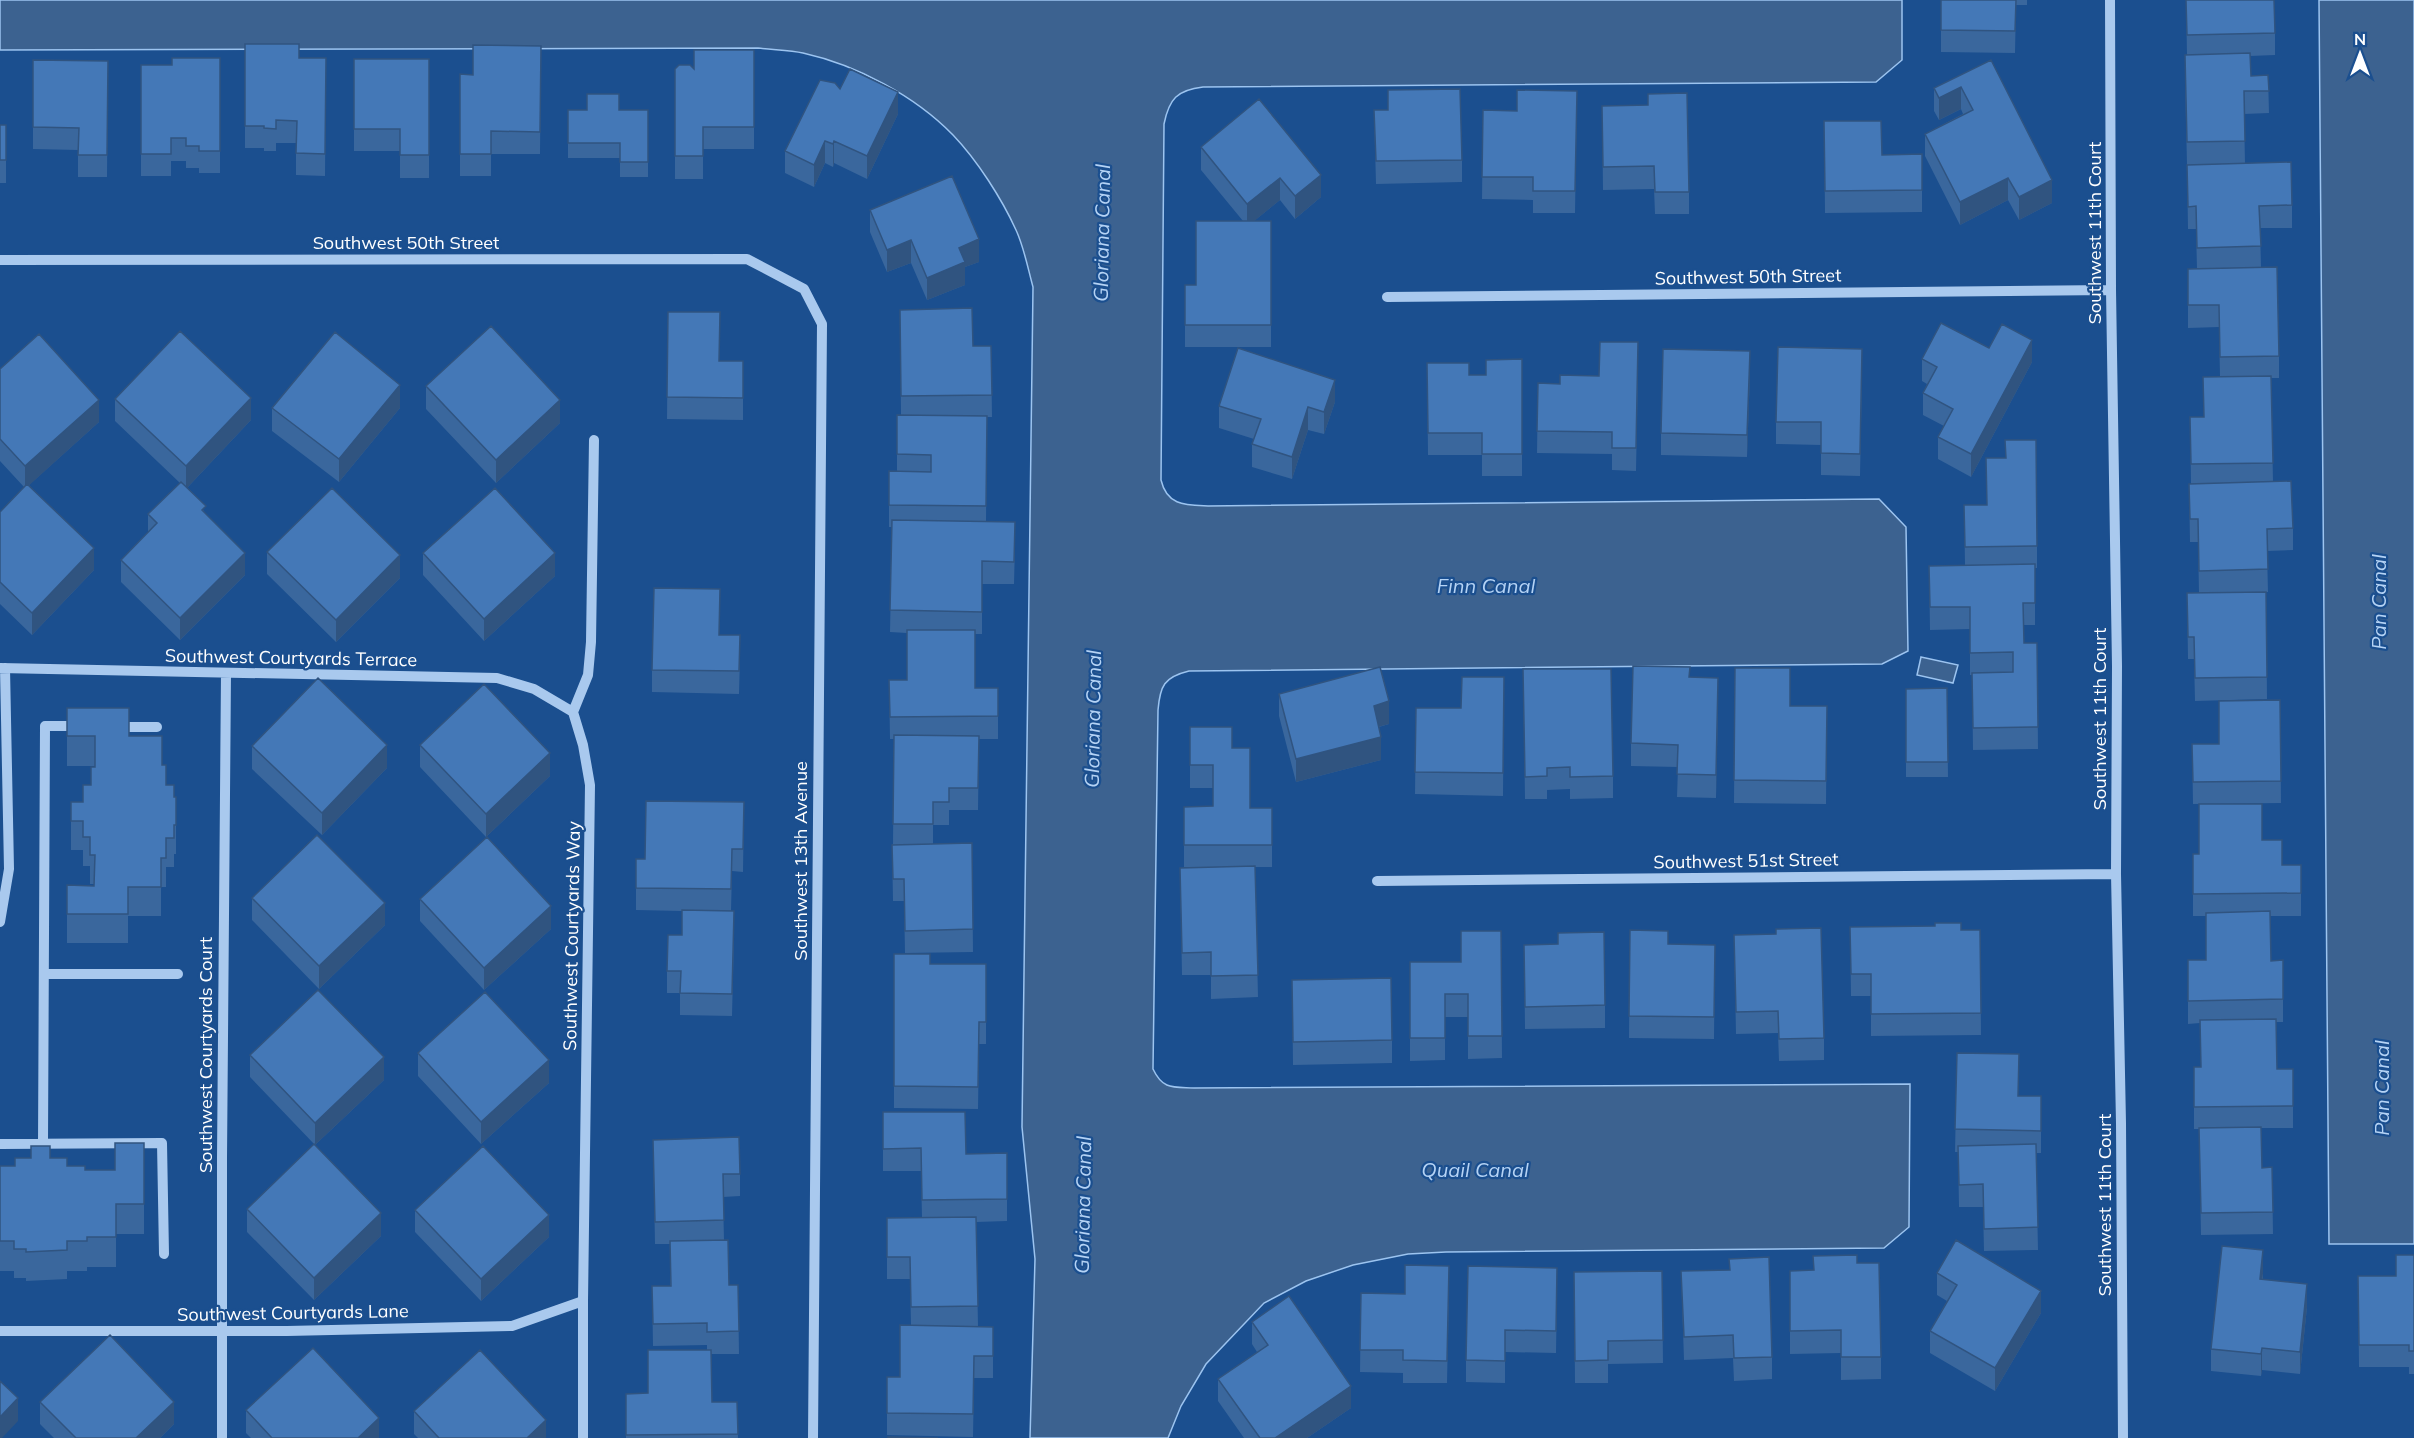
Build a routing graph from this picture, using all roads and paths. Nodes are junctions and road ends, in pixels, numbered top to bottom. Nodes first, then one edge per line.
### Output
1 (2110, 0) edge
2 (0, 261) edge
3 (804, 289) joint
4 (2110, 290) junction
5 (1387, 297) dead end
6 (594, 440) dead end
7 (3, 668) edge
8 (226, 673) junction
9 (573, 712) junction
10 (157, 727) dead end
11 (2116, 874) junction
12 (1377, 880) dead end
13 (0, 922) edge
14 (44, 974) junction
15 (178, 974) dead end
16 (0, 1144) edge
17 (43, 1144) junction
18 (164, 1254) dead end
19 (583, 1301) junction
20 (0, 1331) edge
21 (223, 1331) junction
22 (222, 1438) edge
23 (583, 1438) edge
24 (813, 1438) edge
25 (2123, 1438) edge

1 - 4 street, Southwest 11th Court
2 - 3 street, Southwest 50th Street
3 - 24 street, Southwest 13th Avenue
4 - 5 street, Southwest 50th Street
4 - 11 street, Southwest 11th Court
6 - 9 street
7 - 8 street, Southwest Courtyards Terrace
7 - 13 street
8 - 9 street, Southwest Courtyards Terrace
8 - 21 street, Southwest Courtyards Court
9 - 19 street, Southwest Courtyards Way
10 - 14 street
11 - 12 street, Southwest 51st Street
11 - 25 street, Southwest 11th Court
14 - 15 street
14 - 17 street
16 - 17 street
17 - 18 street
19 - 21 street, Southwest Courtyards Lane
19 - 23 street, Southwest Courtyards Way
20 - 21 street, Southwest Courtyards Lane
21 - 22 street, Southwest Courtyards Court

